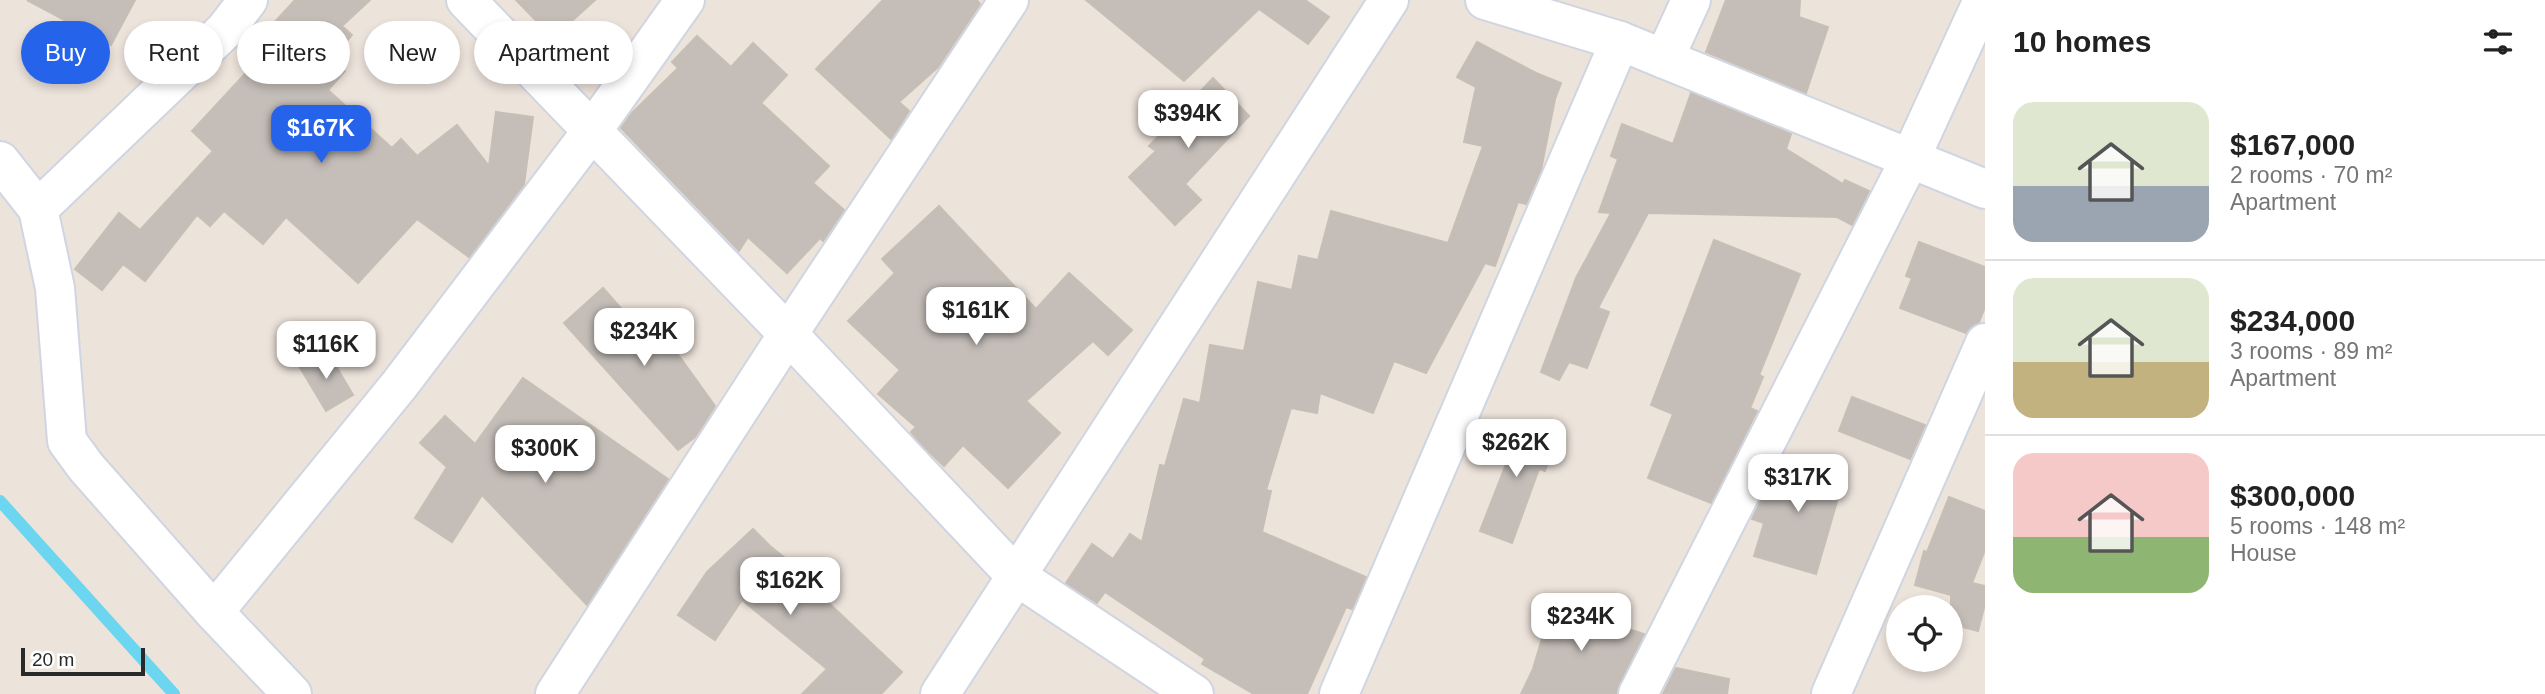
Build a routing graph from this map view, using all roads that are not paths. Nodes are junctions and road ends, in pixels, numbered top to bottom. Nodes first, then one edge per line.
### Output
1 (248, 0) edge
2 (466, 0) edge
3 (685, 0) edge
4 (1009, 0) edge
5 (1389, 0) edge
6 (1485, 0) edge
7 (1692, 0) edge
8 (1983, 0) edge
9 (1620, 41) junction
10 (1664, 60) junction
11 (592, 131) junction
12 (1910, 159) junction
13 (0, 162) edge
14 (1985, 189) edge
15 (38, 209) junction
16 (788, 334) junction
17 (1985, 343) edge
18 (1015, 575) junction
19 (214, 612) junction
20 (292, 694) edge
21 (555, 694) edge
22 (940, 694) edge
23 (1194, 694) edge
24 (1339, 694) edge
25 (1638, 694) edge
26 (1831, 694) edge

1 - 15 street
2 - 11 street
3 - 11 street
4 - 16 street
5 - 18 street
6 - 9 street
7 - 10 street
8 - 12 street
9 - 10 street
9 - 24 street
10 - 12 street
11 - 16 street
11 - 19 street
12 - 14 street
12 - 25 street
13 - 15 street
15 - 19 street
16 - 18 street
16 - 21 street
17 - 26 street
18 - 22 street
18 - 23 street
19 - 20 street

